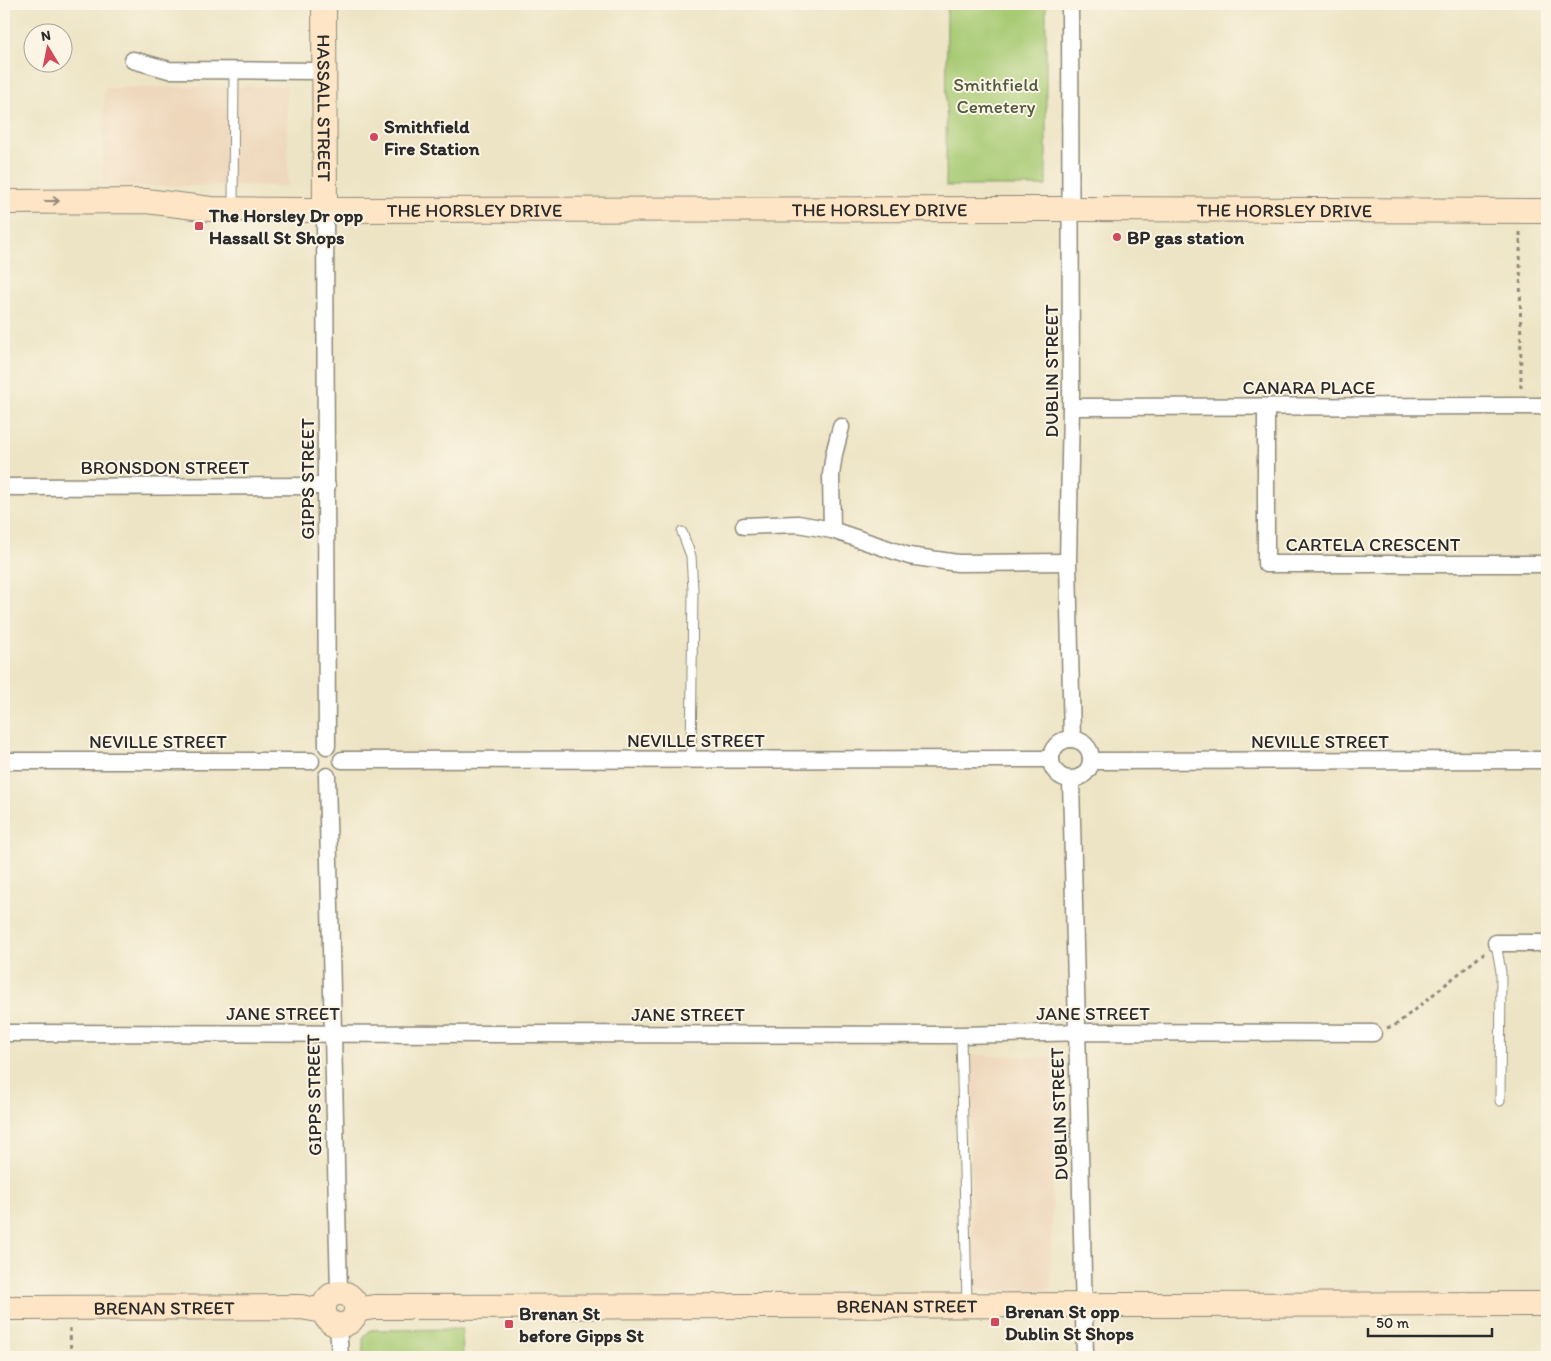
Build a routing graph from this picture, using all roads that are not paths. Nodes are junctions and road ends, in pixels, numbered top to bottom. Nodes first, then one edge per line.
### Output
1 (324, 4) edge
2 (1070, 4) edge
3 (133, 60) dead end
4 (234, 70) junction
5 (324, 71) junction
6 (4, 202) edge
7 (222, 209) junction
8 (1071, 209) junction
9 (325, 211) junction
10 (1547, 212) edge
11 (4, 217) edge
12 (1547, 406) edge
13 (1071, 407) junction
14 (1266, 407) junction
15 (841, 427) dead end
16 (327, 486) junction
17 (4, 487) edge
18 (744, 526) dead end
19 (832, 530) junction
20 (682, 532) dead end
21 (1068, 562) junction
22 (1547, 564) edge
23 (1072, 739) junction
24 (327, 746) junction
25 (1050, 759) junction
26 (342, 760) junction
27 (691, 760) junction
28 (1547, 760) edge
29 (4, 761) edge
30 (311, 761) junction
31 (1092, 761) junction
32 (327, 776) junction
33 (1071, 780) junction
34 (1496, 943) joint
35 (1547, 943) edge
36 (1076, 1032) junction
37 (4, 1033) edge
38 (333, 1033) junction
39 (1373, 1033) road end
40 (961, 1035) junction
41 (1500, 1100) dead end
42 (1547, 1304) edge
43 (1084, 1305) junction
44 (967, 1306) junction
45 (4, 1308) edge
46 (339, 1310) junction
47 (340, 1357) edge
48 (1085, 1357) edge

1 - 5 main road, HASSALL STREET
2 - 8 street, DUBLIN STREET
3 - 4 street
4 - 5 street
4 - 7 lane
5 - 9 main road, HASSALL STREET
6 -> 7 main road, THE HORSLEY DRIVE
7 - 9 main road, THE HORSLEY DRIVE
7 - 11 main road, THE HORSLEY DRIVE
8 - 9 main road, THE HORSLEY DRIVE
8 - 10 main road, THE HORSLEY DRIVE
8 - 13 street, DUBLIN STREET
9 - 16 street, GIPPS STREET
12 - 14 street, CANARA PLACE
13 - 14 street, CANARA PLACE
13 - 21 street, DUBLIN STREET
14 - 22 street, CARTELA CRESCENT
15 - 19 street
16 - 17 street, BRONSDON STREET
16 - 24 street, GIPPS STREET
18 - 19 street
19 - 21 street
20 - 27 lane
21 - 23 street, DUBLIN STREET
23 - 25 street
23 - 31 street
24 - 26 street
24 - 30 street
25 - 27 street, NEVILLE STREET
25 - 33 street
26 - 27 street, NEVILLE STREET
26 - 32 street
28 - 31 street, NEVILLE STREET
29 - 30 street, NEVILLE STREET
30 - 32 street
31 - 33 street
32 - 38 street, GIPPS STREET
33 - 36 street, DUBLIN STREET
34 - 35 street
34 - 41 lane
36 - 39 street, JANE STREET
36 - 40 street, JANE STREET
36 - 43 street, DUBLIN STREET
37 - 38 street, JANE STREET
38 - 40 street, JANE STREET
38 - 46 street, GIPPS STREET
40 - 44 lane
42 - 43 main road, BRENAN STREET
43 - 44 main road, BRENAN STREET
43 - 48 street, DUBLIN STREET
44 - 46 main road, BRENAN STREET
45 - 46 main road, BRENAN STREET
46 - 47 street, GIPPS STREET

